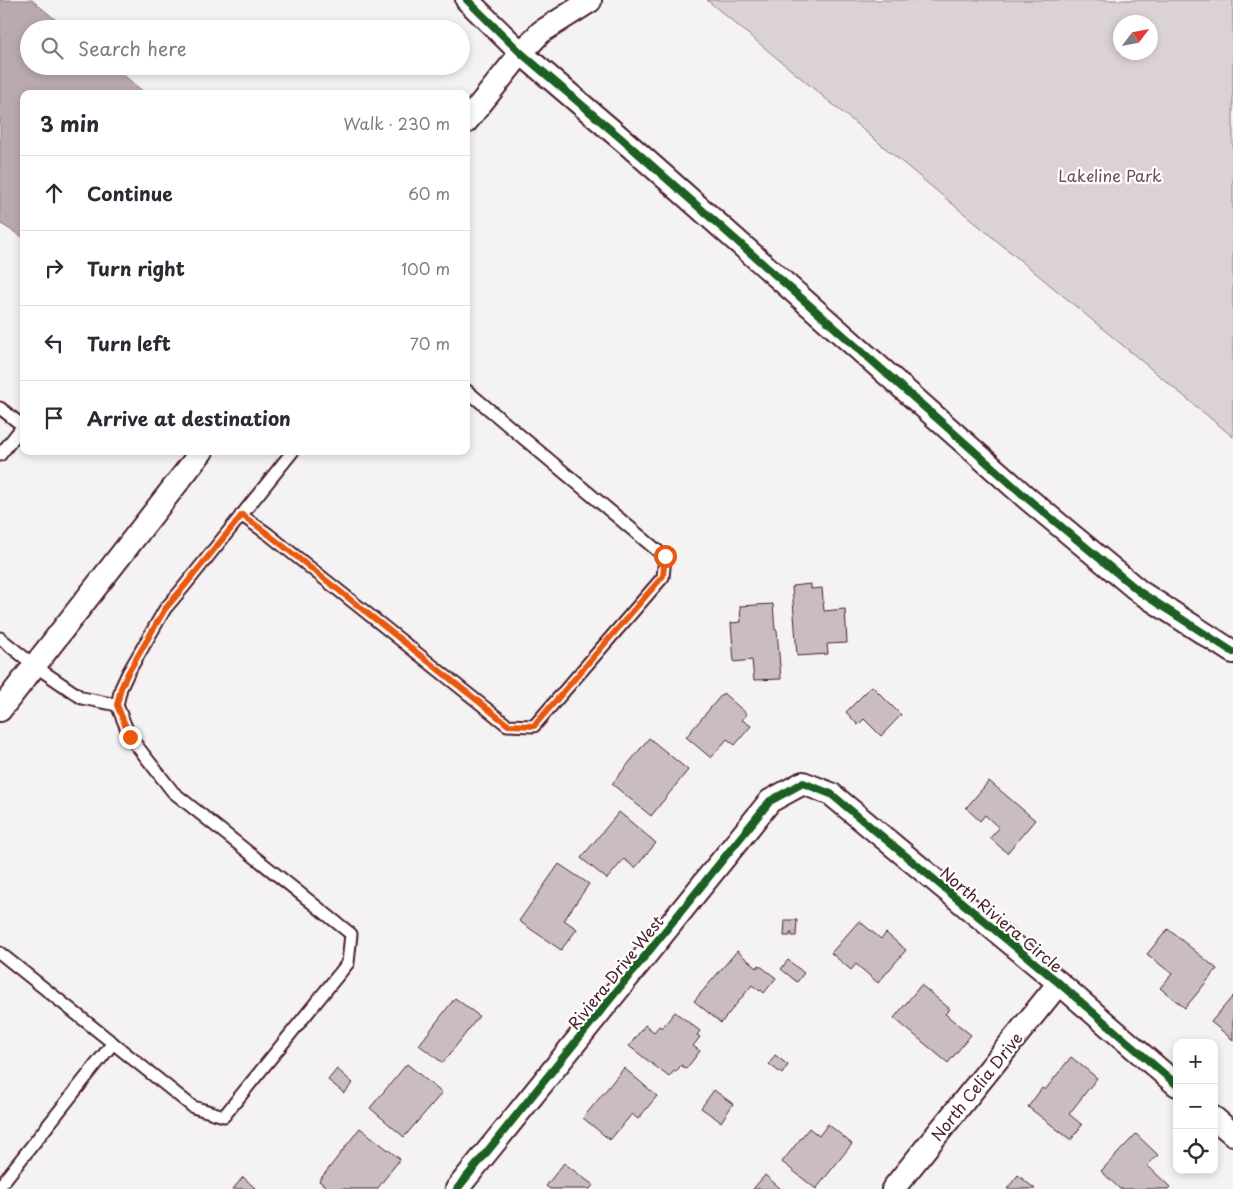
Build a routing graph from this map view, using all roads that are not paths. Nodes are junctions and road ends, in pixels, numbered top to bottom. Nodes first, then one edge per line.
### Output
1 (466, 0) edge
2 (590, 1) dead end
3 (521, 53) junction
4 (470, 117) edge
5 (470, 393) edge
6 (0, 408) edge
7 (20, 424) edge
8 (20, 429) edge
9 (0, 455) edge
10 (199, 455) edge
11 (290, 455) edge
12 (242, 515) junction
13 (0, 638) edge
14 (1233, 652) edge
15 (35, 666) junction
16 (117, 705) junction
17 (0, 710) edge
18 (804, 783) joint
19 (0, 953) edge
20 (1059, 983) junction
21 (113, 1043) junction
22 (1176, 1084) edge
23 (1218, 1121) edge
24 (1233, 1134) edge
25 (0, 1186) edge
26 (457, 1189) edge
27 (893, 1189) edge

1 - 3 street
2 - 3 street
3 - 4 street
3 - 14 street
5 - 12 lane
6 - 7 lane
8 - 9 lane
10 - 15 street
11 - 12 lane
12 - 16 lane
13 - 15 lane
15 - 16 lane
15 - 17 street
16 - 21 lane
18 - 20 street, North Riviera Circle
18 - 26 street, Riviera Drive West
19 - 21 lane
20 - 22 street, North Riviera Circle
20 - 27 street, North Celia Drive
21 - 25 lane
23 - 24 street

